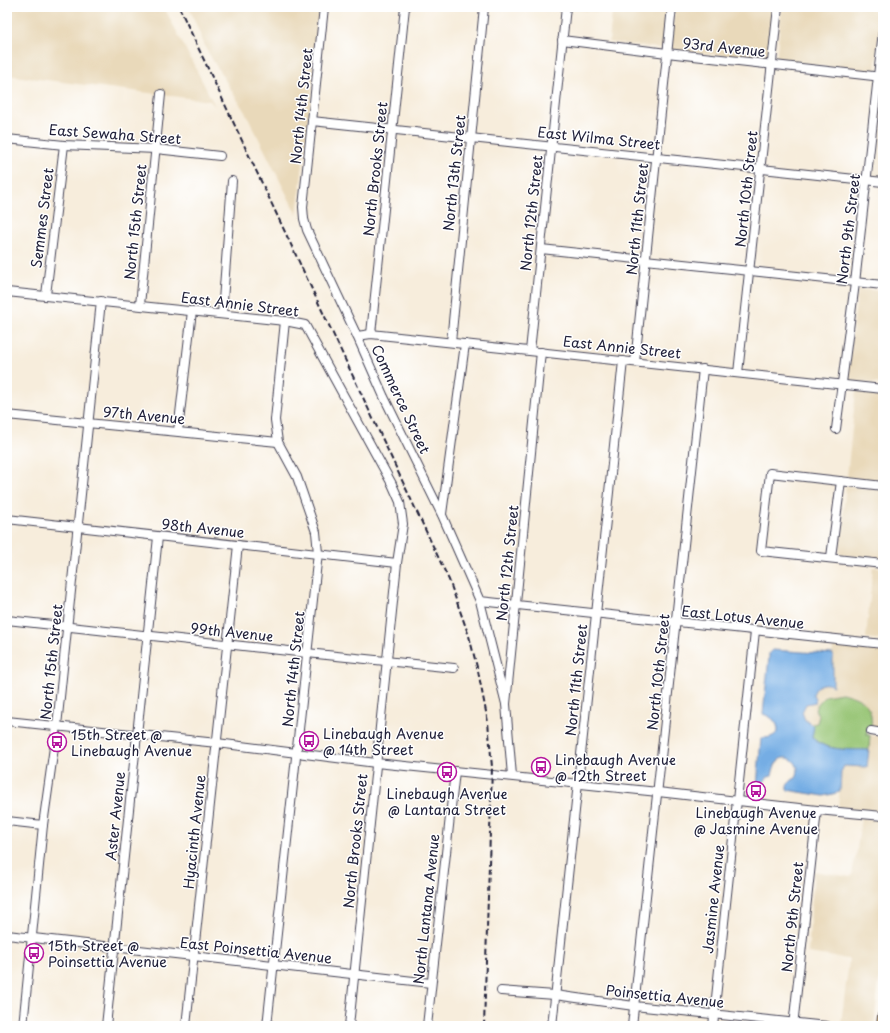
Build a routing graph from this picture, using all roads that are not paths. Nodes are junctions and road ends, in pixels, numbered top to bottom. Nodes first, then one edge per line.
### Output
1 (324, 7) edge
2 (405, 7) edge
3 (484, 7) edge
4 (566, 7) edge
5 (672, 7) edge
6 (778, 7) edge
7 (883, 31) edge
8 (562, 40) junction
9 (667, 53) junction
10 (772, 65) junction
11 (880, 77) edge
12 (160, 94) dead end
13 (312, 121) junction
14 (392, 129) junction
15 (471, 138) junction
16 (7, 139) edge
17 (64, 145) junction
18 (552, 146) junction
19 (156, 149) junction
20 (220, 156) dead end
21 (656, 157) junction
22 (761, 168) junction
23 (866, 180) junction
24 (232, 181) dead end
25 (883, 182) edge
26 (303, 207) joint
27 (541, 249) junction
28 (645, 260) junction
29 (750, 271) junction
30 (855, 282) junction
31 (883, 285) edge
32 (7, 292) edge
33 (46, 295) junction
34 (101, 301) junction
35 (140, 305) junction
36 (192, 311) junction
37 (222, 314) junction
38 (285, 321) junction
39 (371, 334) junction
40 (358, 336) junction
41 (451, 342) junction
42 (465, 344) junction
43 (530, 351) junction
44 (541, 352) junction
45 (623, 361) junction
46 (634, 362) junction
47 (703, 369) junction
48 (738, 373) junction
49 (842, 384) junction
50 (883, 389) edge
51 (7, 415) edge
52 (88, 424) junction
53 (836, 429) dead end
54 (178, 431) junction
55 (278, 442) junction
56 (841, 481) junction
57 (883, 486) edge
58 (442, 515) junction
59 (7, 519) edge
60 (78, 527) junction
61 (158, 536) junction
62 (238, 546) junction
63 (318, 553) junction
64 (831, 557) junction
65 (397, 563) junction
66 (883, 564) edge
67 (480, 601) junction
68 (516, 605) junction
69 (596, 614) junction
70 (7, 620) edge
71 (676, 623) junction
72 (67, 627) junction
73 (755, 631) junction
74 (148, 635) junction
75 (227, 644) junction
76 (883, 644) edge
77 (307, 653) junction
78 (387, 662) junction
79 (454, 668) dead end
80 (506, 704) junction
81 (7, 721) edge
82 (57, 726) junction
83 (870, 731) dead end
84 (883, 733) edge
85 (136, 735) junction
86 (217, 743) junction
87 (297, 753) junction
88 (376, 763) junction
89 (455, 771) junction
90 (512, 776) junction
91 (578, 784) junction
92 (658, 792) junction
93 (736, 801) junction
94 (816, 810) junction
95 (883, 816) edge
96 (7, 821) edge
97 (43, 825) junction
98 (7, 935) edge
99 (32, 937) junction
100 (114, 947) junction
101 (194, 956) junction
102 (274, 966) junction
103 (354, 974) junction
104 (432, 983) junction
105 (501, 991) dead end
106 (555, 995) junction
107 (634, 1006) junction
108 (714, 1014) junction
109 (883, 1016) edge
110 (793, 1024) edge
111 (23, 1026) edge
112 (106, 1026) edge
113 (186, 1026) edge
114 (267, 1026) edge
115 (349, 1026) edge
116 (427, 1026) edge
117 (552, 1026) edge
118 (632, 1026) edge
119 (713, 1026) edge
120 (827, 1026) edge
121 (882, 1026) edge

1 - 13 street, North 14th Street
2 - 14 street, North Brooks Street
3 - 15 street, North 13th Street
4 - 8 street, North 12th Street
5 - 9 street, North 11th Street
6 - 10 street, North 10th Street
7 - 11 street, North 9th Street
8 - 9 street, 93rd Avenue
8 - 18 street, North 12th Street
9 - 10 street, 93rd Avenue
9 - 21 street, North 11th Street
10 - 11 street, 93rd Avenue
10 - 22 street, North 10th Street
11 - 23 street, North 9th Street
12 - 19 street, North 15th Street
13 - 14 street, East Wilma Street
13 - 26 street, North 14th Street
14 - 15 street, East Wilma Street
14 - 39 street, North Brooks Street
15 - 18 street, East Wilma Street
15 - 41 street, North 13th Street
16 - 17 street, East Sewaha Street
17 - 19 street, East Sewaha Street
17 - 33 street, Semmes Street
18 - 21 street, East Wilma Street
18 - 27 street, North 12th Street
19 - 20 street, East Sewaha Street
19 - 35 street, North 15th Street
21 - 22 street, East Wilma Street
21 - 28 street, North 11th Street
22 - 23 street, East Wilma Street
22 - 29 street, North 10th Street
23 - 25 street, East Wilma Street
23 - 30 street, North 9th Street
24 - 37 street
26 - 40 street, Commerce Street
27 - 28 street
27 - 43 street, North 12th Street
28 - 29 street
28 - 46 street, North 11th Street
29 - 30 street
29 - 48 street, North 10th Street
30 - 31 street
30 - 49 street, North 9th Street
32 - 33 street, East Annie Street
33 - 34 street, East Annie Street
34 - 35 street, East Annie Street
34 - 52 street, North 15th Street
35 - 36 street, East Annie Street
36 - 37 street, East Annie Street
36 - 54 street
37 - 38 street, East Annie Street
38 - 55 street, North 14th Street
38 - 65 street, East Annie Street
39 - 40 street, East Annie Street
39 - 41 street, East Annie Street
40 - 58 street, Commerce Street
41 - 42 street, East Annie Street
42 - 43 street, East Annie Street
42 - 58 street
43 - 44 street, East Annie Street
44 - 45 street, East Annie Street
44 - 68 street, North 12th Street
45 - 46 street, East Annie Street
45 - 69 street, North 11th Street
46 - 47 street, East Annie Street
47 - 48 street, East Annie Street
47 - 71 street, North 10th Street
48 - 49 street, East Annie Street
49 - 50 street, East Annie Street
49 - 53 street, North 9th Street
51 - 52 street, 97th Avenue
52 - 54 street, 97th Avenue
52 - 60 street, North 15th Street
54 - 55 street, 97th Avenue
55 - 63 street, North 14th Street
56 - 57 street
56 - 64 street
56 - 64 street
58 - 67 street, Commerce Street
59 - 60 street, 98th Avenue
60 - 61 street, 98th Avenue
60 - 72 street, North 15th Street
61 - 62 street, 98th Avenue
61 - 74 street, Aster Avenue
62 - 63 street, 98th Avenue
62 - 75 street, Hyacinth Avenue
63 - 65 street, 98th Avenue
63 - 77 street, North 14th Street
64 - 66 street
65 - 78 street, North Brooks Street
67 - 68 street, East Lotus Avenue
67 - 80 street, Commerce Street
68 - 69 street, East Lotus Avenue
68 - 80 street, North 12th Street
69 - 71 street, East Lotus Avenue
69 - 91 street, North 11th Street
70 - 72 street, 99th Avenue
71 - 73 street, East Lotus Avenue
71 - 92 street, North 10th Street
72 - 74 street, 99th Avenue
72 - 82 street, North 15th Street
73 - 76 street, East Lotus Avenue
73 - 93 street, Jasmine Avenue
74 - 75 street, 99th Avenue
74 - 85 street, Aster Avenue
75 - 77 street, 99th Avenue
75 - 86 street, Hyacinth Avenue
77 - 78 street, 99th Avenue
77 - 87 street, North 14th Street
78 - 79 street, 99th Avenue
78 - 88 street, North Brooks Street
80 - 90 street, North 12th Street
81 - 82 street
82 - 85 street
82 - 97 street, North 15th Street
83 - 84 street
85 - 86 street
85 - 100 street, Aster Avenue
86 - 87 street
86 - 101 street, Hyacinth Avenue
87 - 88 street
87 - 102 street, North 14th Street
88 - 89 street
88 - 103 street, North Brooks Street
89 - 90 street
89 - 104 street, North Lantana Avenue
90 - 91 street
91 - 92 street
91 - 106 street, North 11th Street
92 - 93 street
92 - 107 street, North 10th Street
93 - 94 street
93 - 108 street, Jasmine Avenue
94 - 95 street
94 - 110 street, North 9th Street
96 - 97 street
97 - 99 street, North 15th Street
98 - 99 street, East Poinsettia Avenue
99 - 100 street, East Poinsettia Avenue
99 - 111 street, North 15th Street
100 - 101 street, East Poinsettia Avenue
100 - 112 street, Aster Avenue
101 - 102 street, East Poinsettia Avenue
101 - 113 street, Hyacinth Avenue
102 - 103 street, East Poinsettia Avenue
102 - 114 street, North 14th Street
103 - 104 street, East Poinsettia Avenue
103 - 115 street, North Brooks Street
104 - 116 street, North Lantana Avenue
105 - 106 street, Poinsettia Avenue
106 - 107 street, Poinsettia Avenue
106 - 117 street, North 11th Street
107 - 108 street, Poinsettia Avenue
107 - 118 street, North 10th Street
108 - 110 street, Poinsettia Avenue
108 - 119 street, Jasmine Avenue
109 - 121 main road
110 - 120 street, Poinsettia Avenue

